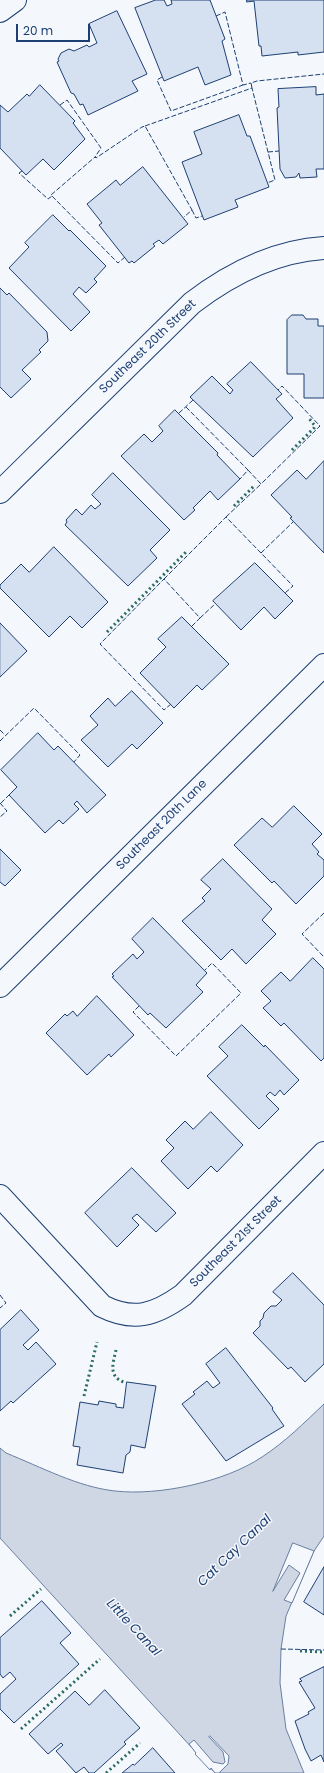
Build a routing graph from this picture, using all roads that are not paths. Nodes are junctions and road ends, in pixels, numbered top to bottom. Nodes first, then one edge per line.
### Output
1 (15, 0) edge
2 (0, 11) edge
3 (324, 248) edge
4 (0, 492) edge
5 (324, 664) edge
6 (0, 986) edge
7 (324, 1154) edge
8 (0, 1196) edge

1 - 2 street
3 - 4 street, Southeast 20th Street
5 - 6 street, Southeast 20th Lane
7 - 8 street, Southeast 21st Street

